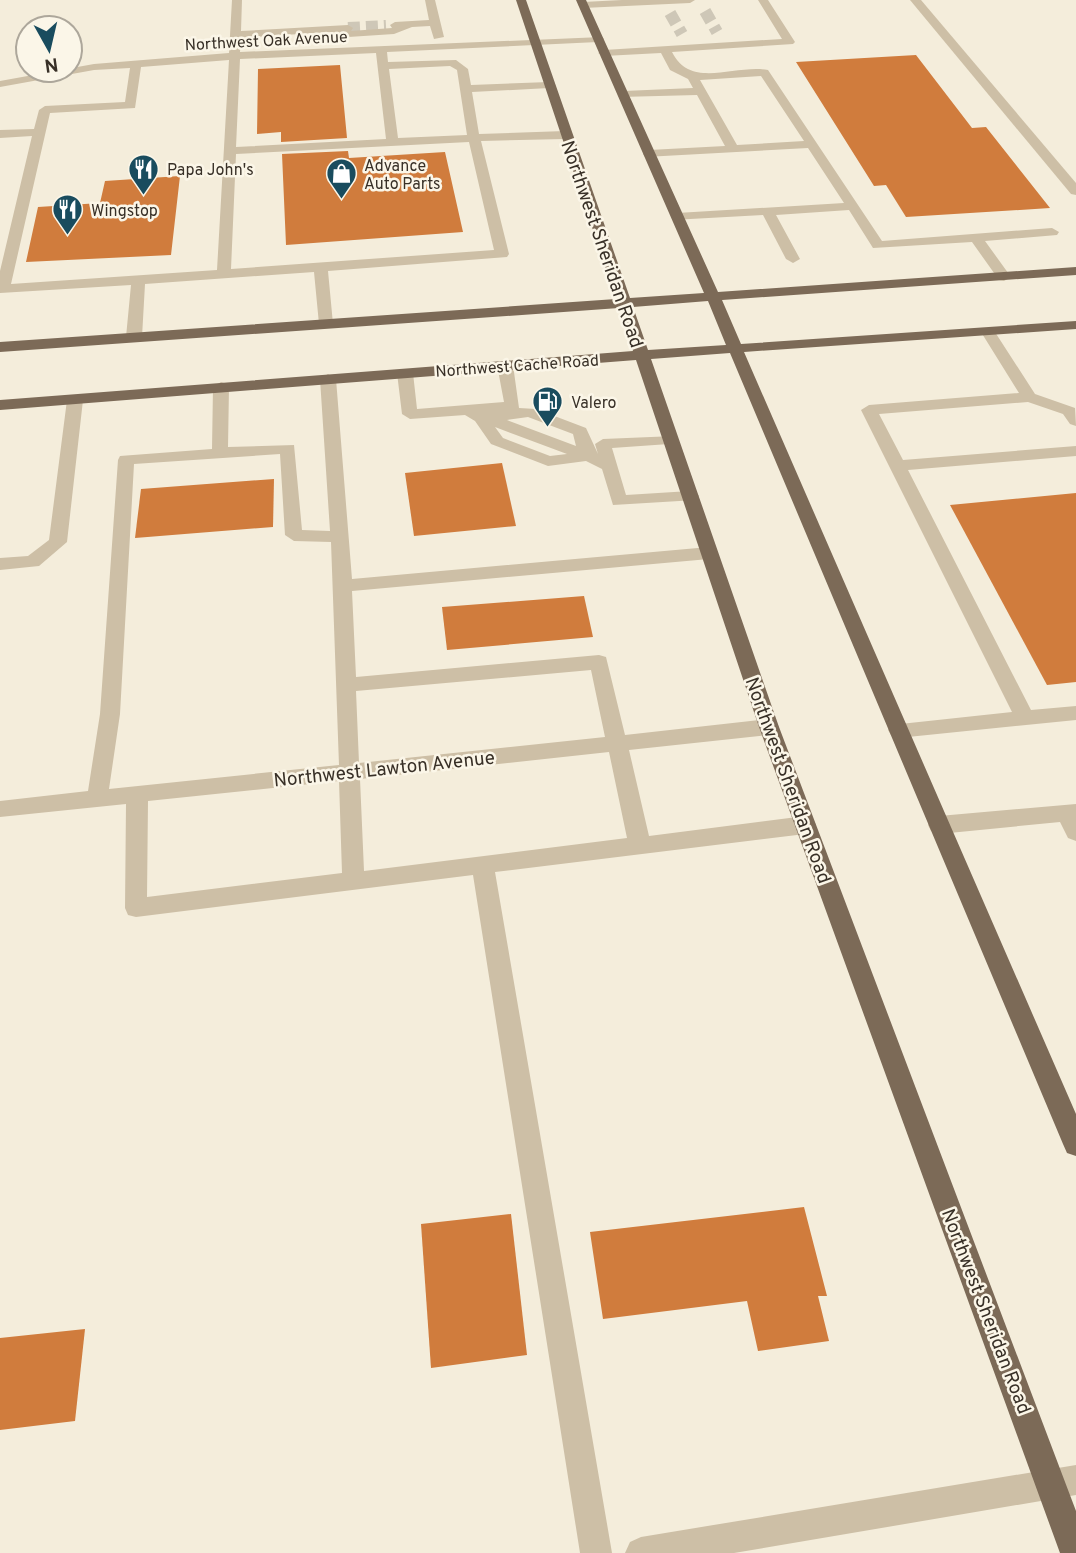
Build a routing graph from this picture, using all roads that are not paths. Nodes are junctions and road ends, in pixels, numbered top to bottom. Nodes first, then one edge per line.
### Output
1 (237, 0) edge
2 (430, 0) edge
3 (521, 0) edge
4 (690, 0) edge
5 (763, 0) edge
6 (915, 0) edge
7 (664, 1) edge
8 (582, 3) edge
9 (670, 13) tunnel mouth
10 (435, 23) junction
11 (408, 25) junction
12 (386, 26) tunnel mouth
13 (348, 28) tunnel mouth
14 (312, 30) junction
15 (717, 32) tunnel mouth
16 (682, 34) tunnel mouth
17 (236, 35) junction
18 (598, 39) junction
19 (535, 41) junction
20 (440, 46) junction
21 (724, 46) junction
22 (688, 48) junction
23 (380, 49) junction
24 (665, 50) junction
25 (604, 53) junction
26 (235, 56) junction
27 (136, 64) junction
28 (383, 66) junction
29 (693, 77) junction
30 (0, 84) edge
31 (549, 85) junction
32 (466, 89) junction
33 (701, 90) junction
34 (624, 95) junction
35 (39, 132) junction
36 (0, 134) edge
37 (565, 135) junction
38 (474, 138) junction
39 (392, 141) junction
40 (812, 144) junction
41 (733, 149) junction
42 (228, 151) junction
43 (649, 154) junction
44 (1076, 191) edge
45 (853, 206) junction
46 (767, 211) junction
47 (677, 217) junction
48 (1052, 232) dead end
49 (976, 238) junction
50 (793, 259) dead end
51 (321, 267) junction
52 (1076, 271) edge
53 (225, 274) junction
54 (1004, 277) junction
55 (138, 279) junction
56 (2, 289) edge
57 (713, 297) junction
58 (623, 303) junction
59 (326, 324) junction
60 (1076, 325) edge
61 (988, 332) junction
62 (134, 337) junction
63 (0, 347) edge
64 (735, 349) junction
65 (641, 355) junction
66 (505, 365) junction
67 (405, 373) junction
68 (328, 379) junction
69 (221, 387) junction
70 (1029, 397) junction
71 (75, 400) junction
72 (0, 405) edge
73 (474, 414) junction
74 (1076, 421) edge
75 (669, 439) junction
76 (1076, 451) edge
77 (220, 453) junction
78 (897, 466) junction
79 (610, 467) junction
80 (690, 496) junction
81 (340, 537) junction
82 (709, 553) junction
83 (0, 564) edge
84 (343, 586) junction
85 (346, 685) junction
86 (1076, 713) edge
87 (1025, 718) junction
88 (769, 727) junction
89 (898, 730) junction
90 (616, 743) junction
91 (348, 771) junction
92 (137, 795) junction
93 (97, 799) junction
94 (0, 809) edge
95 (1073, 819) edge
96 (805, 825) junction
97 (940, 825) junction
98 (640, 846) junction
99 (483, 865) junction
100 (353, 881) junction
101 (1076, 1144) edge
102 (1064, 1482) edge
103 (685, 1549) edge
104 (596, 1553) edge
105 (641, 1553) edge
106 (1076, 1553) edge

1 - 17 street
2 - 10 street
3 - 19 main road, Northwest Sheridan Road
4 - 7 street
5 - 21 street
6 - 44 street
7 - 8 street
7 - 9 street
8 - 18 main road
10 - 11 street
10 - 20 street
11 - 12 street
11 - 14 street
13 - 14 street
14 - 17 street
15 - 21 street
16 - 22 street
17 - 26 street
18 - 19 street, Northwest Oak Avenue
18 - 25 main road
19 - 20 street, Northwest Oak Avenue
19 - 31 main road, Northwest Sheridan Road
20 - 23 street, Northwest Oak Avenue
21 - 22 street
22 - 24 street
23 - 26 street, Northwest Oak Avenue
23 - 28 street
24 - 25 street
24 - 29 street
25 - 34 main road
26 - 27 street, Northwest Oak Avenue
26 - 42 street
27 - 30 street, Northwest Oak Avenue
27 - 35 street
28 - 32 street
28 - 39 street
29 - 33 street
29 - 40 street
31 - 32 street
31 - 37 main road, Northwest Sheridan Road
32 - 38 street
33 - 34 street
33 - 41 street
34 - 43 main road
35 - 36 street
35 - 56 street
37 - 38 street
37 - 58 main road, Northwest Sheridan Road
38 - 39 street
38 - 51 street
39 - 42 street
40 - 41 street
40 - 45 street
41 - 43 street
42 - 53 street
43 - 47 main road
45 - 46 street
45 - 49 street
46 - 47 street
46 - 50 street
47 - 57 main road
48 - 49 street
49 - 54 street
51 - 53 street
51 - 59 street
52 - 54 main road
53 - 55 street
54 - 57 main road
55 - 56 street
55 - 62 street
57 - 58 main road
57 - 64 main road
58 - 59 main road
58 - 65 main road, Northwest Sheridan Road
59 - 62 main road
60 - 61 main road, Northwest Cache Road
61 - 64 main road, Northwest Cache Road
61 - 70 street
62 - 63 main road
64 - 65 main road, Northwest Cache Road
64 - 89 main road
65 - 66 main road, Northwest Cache Road
65 - 75 main road, Northwest Sheridan Road
66 - 67 main road, Northwest Cache Road
66 - 73 street
67 - 68 main road, Northwest Cache Road
67 - 73 street
68 - 69 main road, Northwest Cache Road
68 - 81 street
69 - 71 main road, Northwest Cache Road
69 - 77 street
70 - 74 street
70 - 78 street
71 - 72 main road, Northwest Cache Road
71 - 83 street
73 - 79 street
75 - 79 street
75 - 80 main road, Northwest Sheridan Road
76 - 78 street
77 - 81 street
77 - 93 street
78 - 87 street
79 - 80 street
80 - 82 main road, Northwest Sheridan Road
81 - 84 street
82 - 84 street
82 - 88 main road, Northwest Sheridan Road
84 - 85 street
85 - 90 street
85 - 91 street
86 - 87 street
87 - 89 street
88 - 90 street, Northwest Lawton Avenue
88 - 96 main road, Northwest Sheridan Road
89 - 97 main road
90 - 91 street, Northwest Lawton Avenue
90 - 98 street
91 - 92 street, Northwest Lawton Avenue
91 - 100 street
92 - 93 street, Northwest Lawton Avenue
92 - 100 street
93 - 94 street, Northwest Lawton Avenue
95 - 97 street
96 - 98 street
96 - 102 main road, Northwest Sheridan Road
97 - 101 main road
98 - 99 street
99 - 100 street
99 - 104 street
102 - 103 street
102 - 106 main road, Northwest Sheridan Road
103 - 105 street

